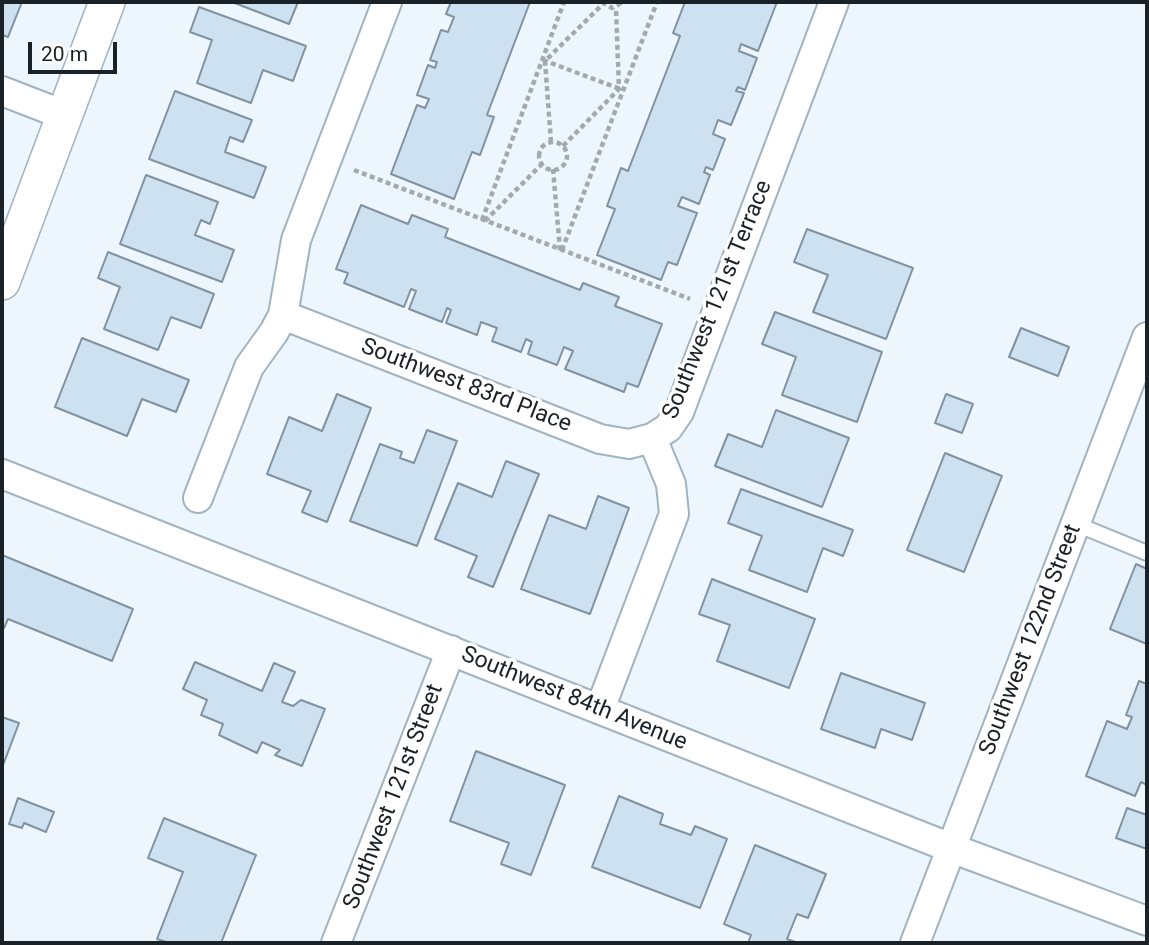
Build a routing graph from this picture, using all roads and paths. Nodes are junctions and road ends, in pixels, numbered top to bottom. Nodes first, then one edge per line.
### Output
1 (107, 2) edge
2 (387, 2) edge
3 (564, 2) edge
4 (623, 2) edge
5 (657, 2) edge
6 (834, 2) edge
7 (603, 3) edge
8 (615, 8) junction
9 (544, 60) junction
10 (621, 90) junction
11 (2, 91) edge
12 (64, 115) junction
13 (551, 142) junction
14 (563, 146) junction
15 (542, 164) junction
16 (553, 169) junction
17 (354, 170) dead end
18 (483, 220) junction
19 (561, 250) junction
20 (2, 282) edge
21 (690, 299) dead end
22 (283, 315) junction
23 (1147, 337) edge
24 (652, 438) junction
25 (2, 474) edge
26 (198, 498) dead end
27 (1076, 524) junction
28 (1147, 552) edge
29 (451, 650) junction
30 (600, 709) junction
31 (951, 848) junction
32 (1147, 920) edge
33 (336, 943) edge
34 (915, 943) edge

1 - 12 street
2 - 22 street
3 - 9 path
4 - 8 path
5 - 10 path
6 - 24 street, Southwest 121st Terrace
7 - 8 path
7 - 9 path
8 - 10 path
9 - 10 path
9 - 13 path
9 - 18 path
10 - 14 path
10 - 19 path
11 - 12 street
12 - 20 street
13 - 14 path
13 - 15 path
14 - 16 path
15 - 16 path
15 - 18 path
16 - 19 path
17 - 18 path
18 - 19 path
19 - 21 path
22 - 24 street, Southwest 83rd Place
22 - 26 street
23 - 27 street, Southwest 122nd Street
24 - 30 street, Southwest 121st Terrace
25 - 29 street, Southwest 84th Avenue
27 - 28 lane
27 - 31 street, Southwest 122nd Street
29 - 30 street, Southwest 84th Avenue
29 - 33 street, Southwest 121st Street
30 - 31 street, Southwest 84th Avenue
31 - 32 street, Southwest 84th Avenue
31 - 34 street, Southwest 122nd Street

